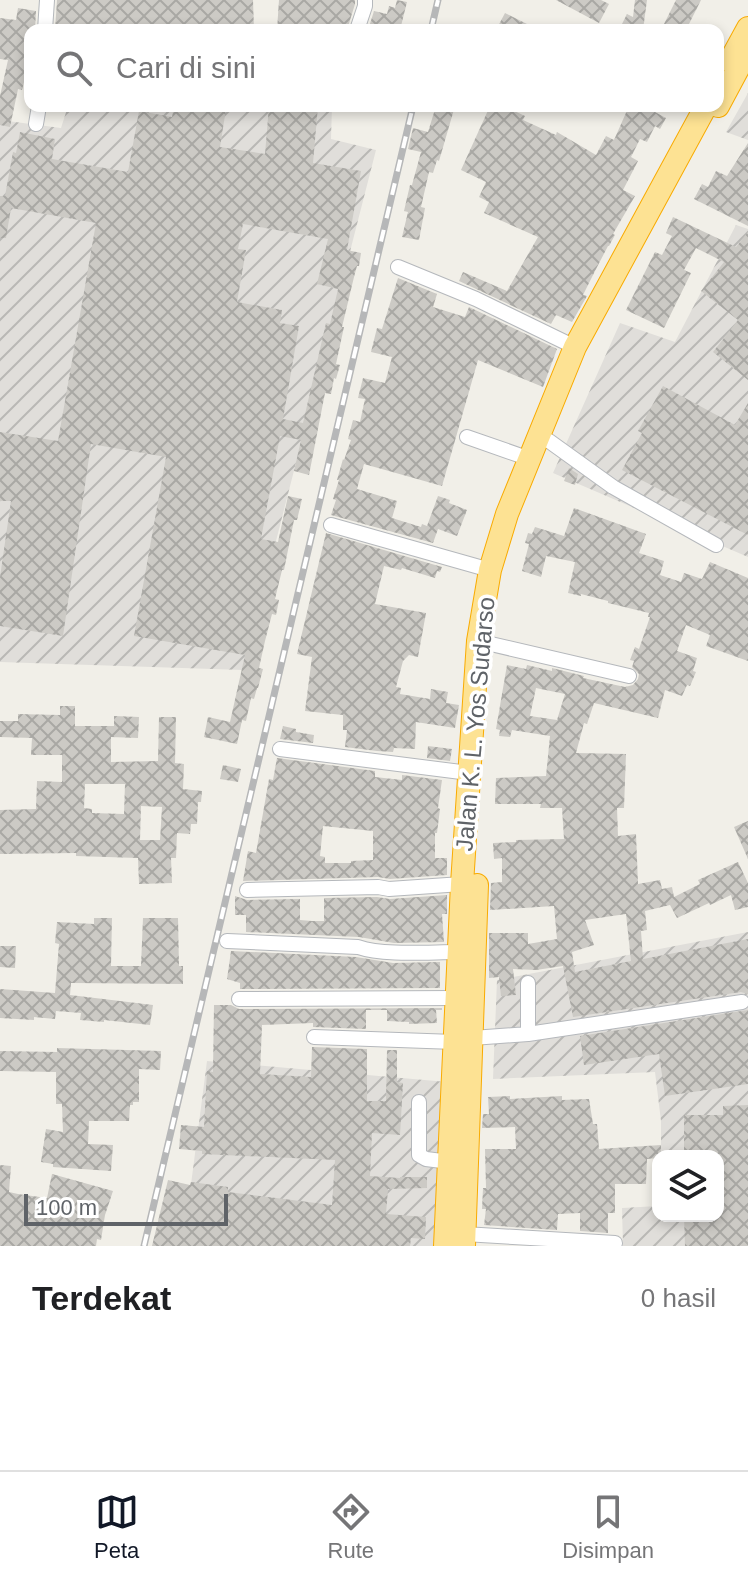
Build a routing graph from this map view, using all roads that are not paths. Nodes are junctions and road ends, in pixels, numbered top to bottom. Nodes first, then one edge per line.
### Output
1 (47, 0) edge
2 (365, 0) edge
3 (45, 24) edge
4 (359, 24) edge
5 (748, 28) edge
6 (748, 50) edge
7 (724, 72) edge
8 (724, 95) edge
9 (38, 112) edge
10 (703, 112) edge
11 (715, 112) edge
12 (36, 124) dead end
13 (398, 267) dead end
14 (575, 347) junction
15 (467, 437) dead end
16 (549, 441) junction
17 (530, 459) junction
18 (331, 525) dead end
19 (716, 545) dead end
20 (490, 570) junction
21 (484, 643) junction
22 (629, 676) dead end
23 (280, 749) dead end
24 (469, 773) junction
25 (462, 884) junction
26 (247, 890) dead end
27 (227, 941) dead end
28 (457, 952) junction
29 (528, 983) dead end
30 (456, 998) junction
31 (239, 999) dead end
32 (742, 1002) dead end
33 (528, 1034) junction
34 (314, 1037) dead end
35 (464, 1040) junction
36 (419, 1102) dead end
37 (450, 1162) junction
38 (458, 1242) edge
39 (615, 1243) dead end

1 - 3 street
2 - 4 street
5 - 7 highway
6 - 8 highway, Jalan K. L. Yos Sudarso
9 - 12 street
10 - 14 highway, Jalan K. L. Yos Sudarso
11 - 16 highway, Jalan K. L. Yos Sudarso
13 - 14 street
14 - 17 highway, Jalan K. L. Yos Sudarso
15 - 17 street
16 - 19 street
16 - 21 highway, Jalan K. L. Yos Sudarso
17 - 20 highway, Jalan K. L. Yos Sudarso
18 - 20 street
20 - 21 highway, Jalan K. L. Yos Sudarso
21 - 22 street
21 - 24 highway, Jalan K. L. Yos Sudarso
21 - 35 highway, Jalan K. L. Yos Sudarso
23 - 24 street
24 - 25 highway, Jalan K. L. Yos Sudarso
25 - 26 street
25 - 28 highway, Jalan K. L. Yos Sudarso
27 - 28 street
28 - 30 highway, Jalan K. L. Yos Sudarso
29 - 33 street
30 - 31 street
30 - 35 highway, Jalan K. L. Yos Sudarso
32 - 33 street
33 - 35 street
34 - 35 street
35 - 37 highway, Jalan K. L. Yos Sudarso
35 - 38 highway, Jalan K. L. Yos Sudarso
36 - 37 street
37 - 38 highway, Jalan K. L. Yos Sudarso
38 - 39 street

